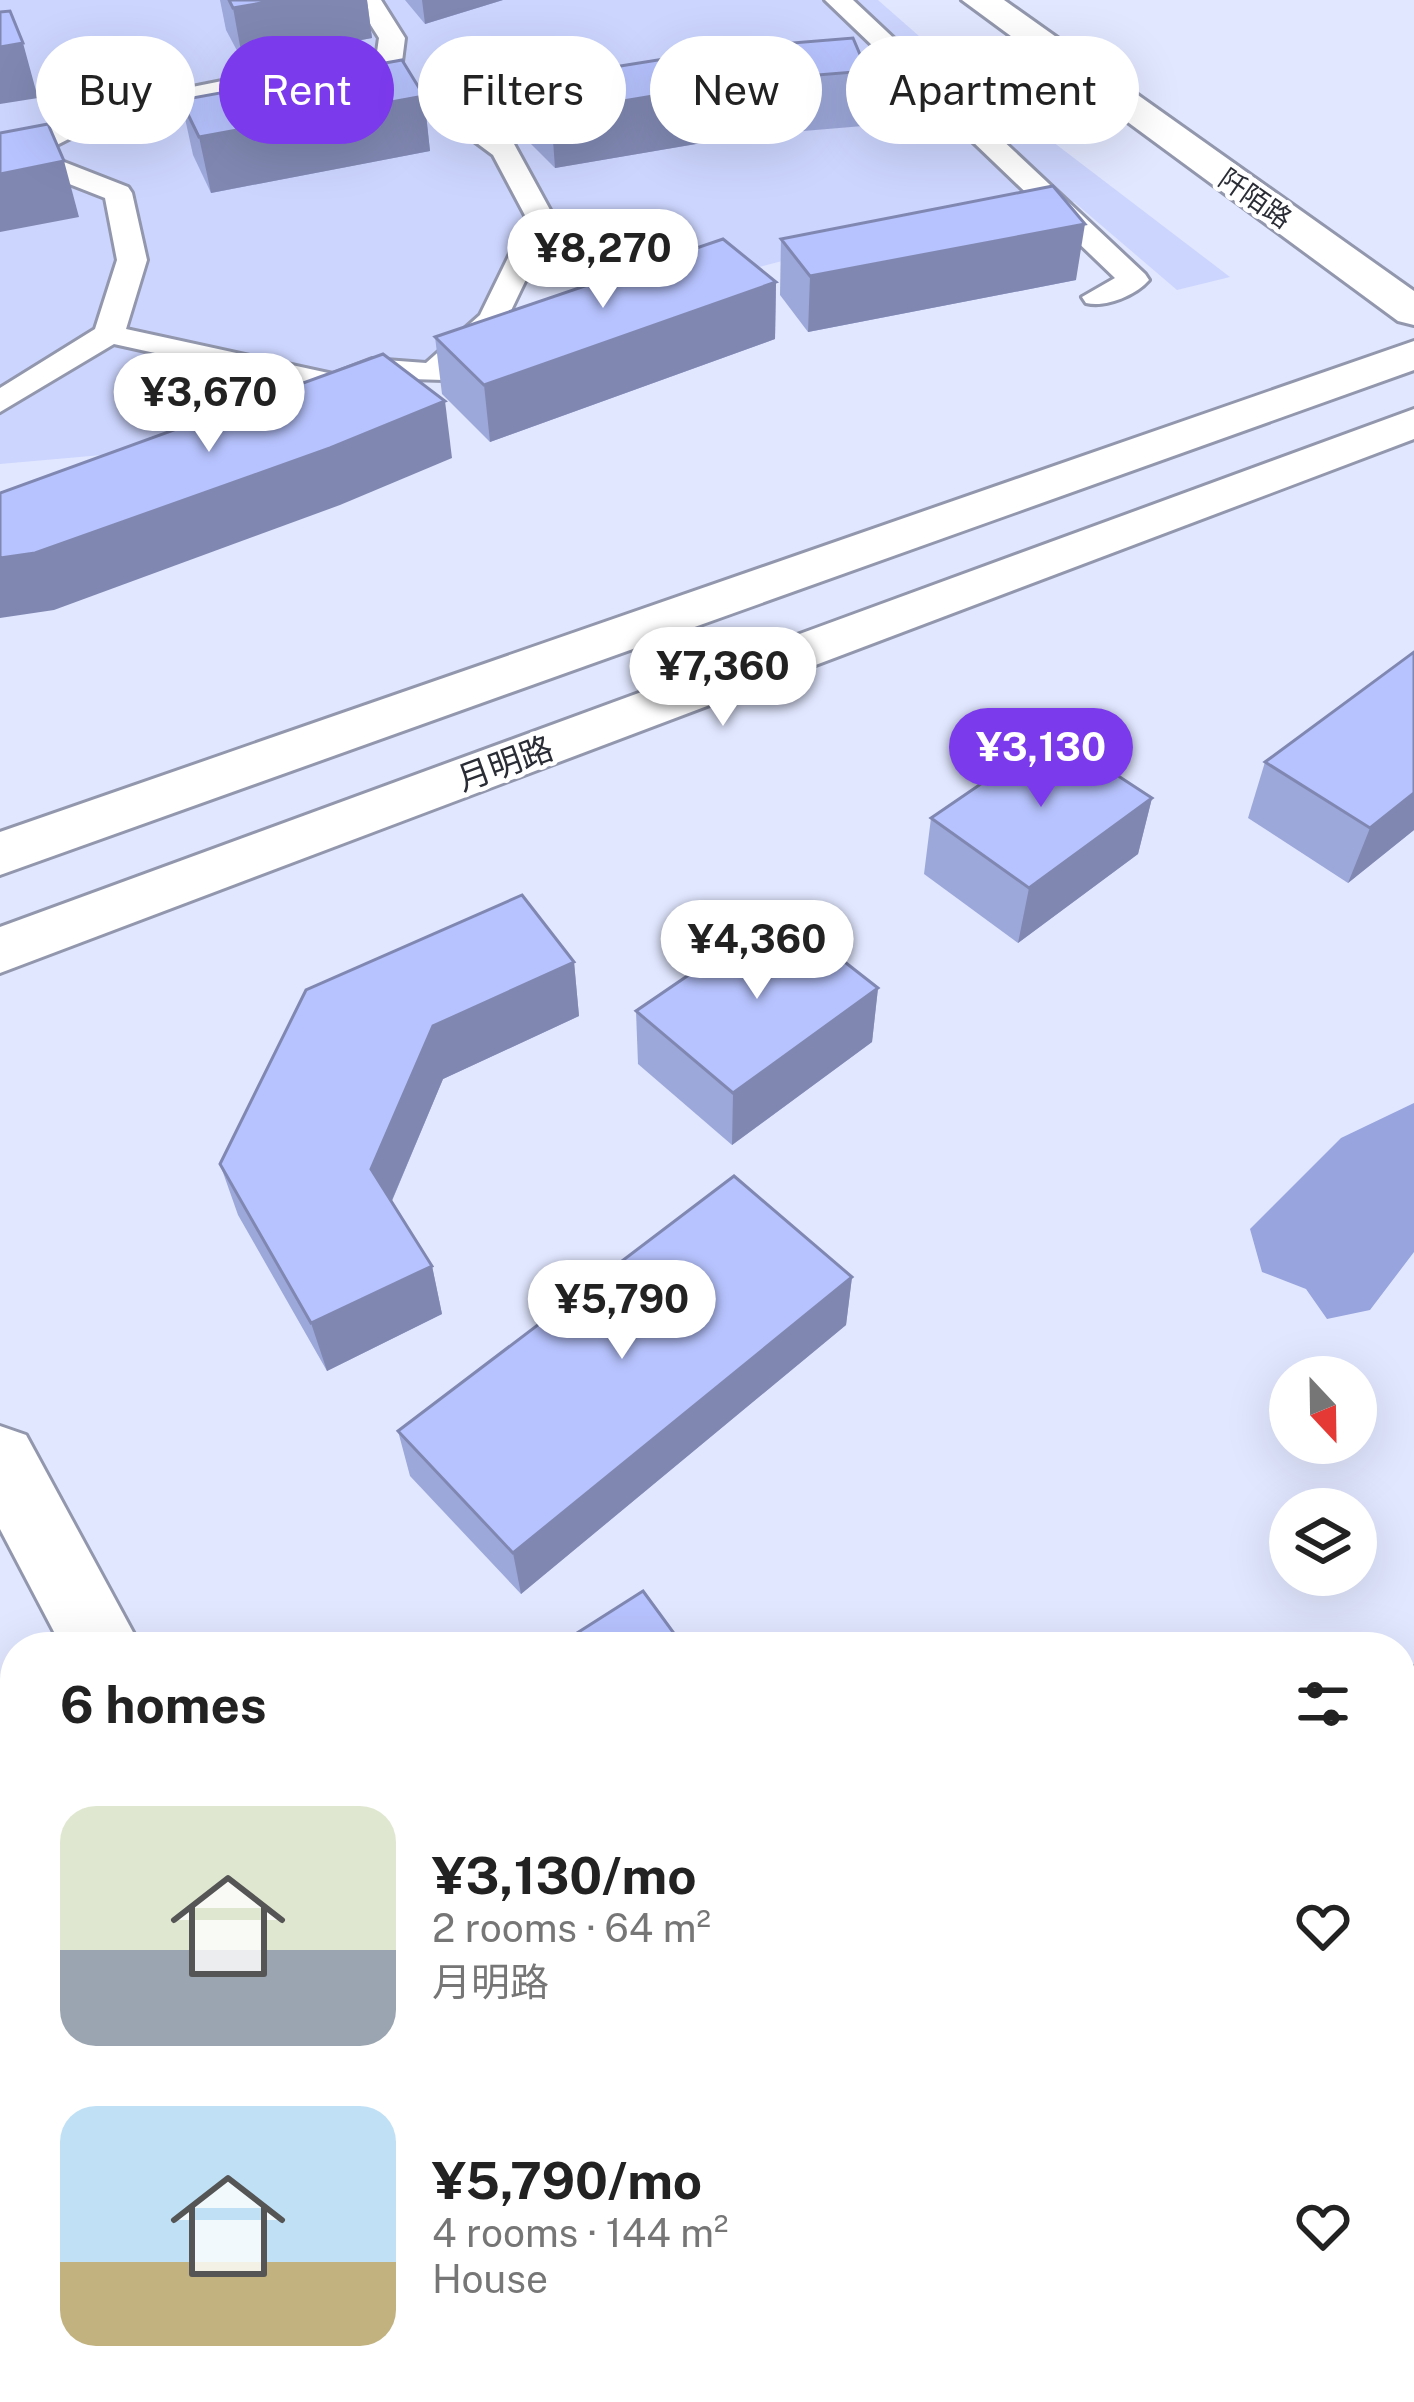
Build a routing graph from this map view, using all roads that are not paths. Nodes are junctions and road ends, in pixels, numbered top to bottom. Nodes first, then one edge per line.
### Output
1 (368, 0) edge
2 (838, 0) edge
3 (980, 0) edge
4 (391, 36) edge
5 (219, 90) edge
6 (394, 92) edge
7 (11, 152) edge
8 (1097, 297) dead end
9 (1414, 312) edge
10 (109, 334) junction
11 (1414, 355) edge
12 (0, 402) edge
13 (1414, 423) edge
14 (0, 854) edge
15 (0, 951) edge
16 (0, 1458) edge
17 (96, 1632) edge

1 - 4 street
2 - 8 street
3 - 9 street, 阡陌路
5 - 7 street
6 - 10 street
7 - 10 street
10 - 12 street
11 - 14 street
13 - 15 street, 月明路
16 - 17 street

